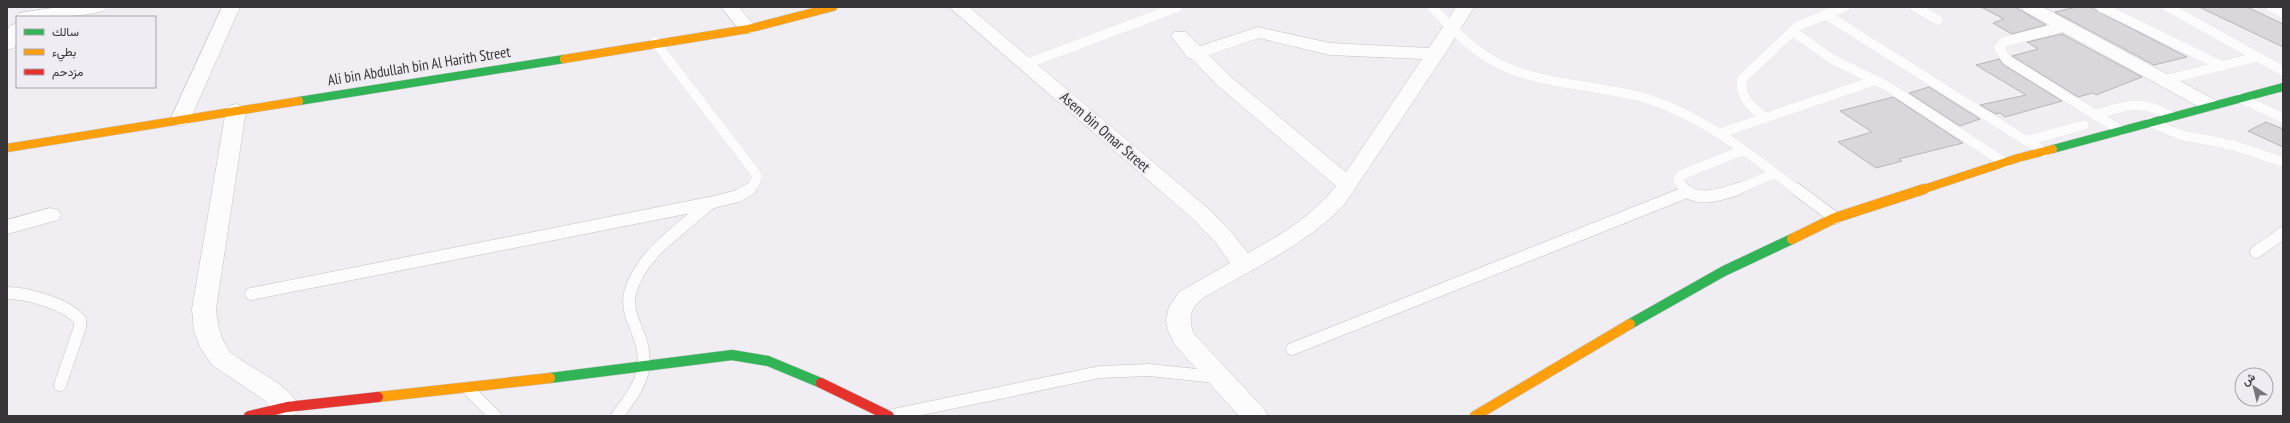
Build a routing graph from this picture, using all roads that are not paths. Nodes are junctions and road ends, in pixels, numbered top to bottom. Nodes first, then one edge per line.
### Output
1 (32, 7) edge
2 (98, 7) edge
3 (231, 7) edge
4 (730, 7) edge
5 (833, 7) edge
6 (958, 7) edge
7 (1178, 7) edge
8 (1432, 7) edge
9 (1465, 7) edge
10 (1845, 7) edge
11 (1916, 7) edge
12 (2030, 7) edge
13 (2101, 7) edge
14 (2168, 7) edge
15 (2271, 7) edge
16 (2283, 13) edge
17 (1825, 14) junction
18 (26, 16) edge
19 (32, 16) edge
20 (1938, 20) dead end
21 (2066, 26) junction
22 (1451, 27) junction
23 (748, 29) junction
24 (16, 30) edge
25 (1792, 31) junction
26 (1180, 36) dead end
27 (655, 42) junction
28 (7, 44) edge
29 (1195, 54) junction
30 (1436, 54) junction
31 (2257, 57) junction
32 (1026, 64) junction
33 (2222, 66) junction
34 (2283, 71) edge
35 (1876, 80) junction
36 (2165, 80) junction
37 (2283, 87) edge
38 (2240, 98) junction
39 (2210, 105) junction
40 (236, 110) junction
41 (2095, 115) junction
42 (2171, 116) junction
43 (1766, 118) junction
44 (2283, 118) edge
45 (180, 120) junction
46 (2150, 122) junction
47 (2084, 125) dead end
48 (2120, 130) junction
49 (1721, 133) junction
50 (2026, 141) junction
51 (7, 148) edge
52 (1744, 150) junction
53 (2044, 152) junction
54 (2283, 162) edge
55 (2004, 163) junction
56 (1775, 173) junction
57 (1348, 185) junction
58 (1687, 192) junction
59 (710, 203) junction
60 (50, 215) dead end
61 (1835, 218) junction
62 (7, 227) edge
63 (2283, 233) edge
64 (2256, 252) dead end
65 (1244, 265) junction
66 (7, 293) edge
67 (251, 294) dead end
68 (1292, 349) dead end
69 (645, 367) junction
70 (1219, 377) junction
71 (60, 385) dead end
72 (467, 388) junction
73 (287, 407) junction
74 (249, 416) edge
75 (495, 416) edge
76 (617, 416) edge
77 (888, 416) edge
78 (1255, 416) edge
79 (1475, 416) edge

1 - 18 street
2 - 19 street
3 - 45 street
4 - 23 street
5 - 23 street, Ali bin Abdullah bin Al Harith Street
6 - 32 street, Asem bin Omar Street
7 - 32 lane
8 - 22 lane
9 - 22 street
10 - 17 lane
11 - 20 lane
12 - 21 street
13 - 33 lane
14 - 31 lane
15 - 16 lane
17 - 25 lane
17 - 50 lane
21 - 36 street
21 - 41 lane
22 - 30 street
22 - 49 lane
23 - 27 street, Ali bin Abdullah bin Al Harith Street
24 - 28 street
25 - 35 lane
25 - 43 lane
26 - 29 street
27 - 40 street, Ali bin Abdullah bin Al Harith Street
27 - 59 lane
29 - 30 street
29 - 57 street
30 - 57 street
31 - 33 lane
31 - 34 lane
32 - 65 street, Asem bin Omar Street
33 - 36 lane
35 - 43 lane
35 - 55 lane
36 - 39 street
37 - 38 street
38 - 39 street
38 - 44 lane
39 - 42 street
40 - 45 street, Ali bin Abdullah bin Al Harith Street
40 - 73 street
41 - 42 lane
41 - 48 lane
42 - 46 street
43 - 49 lane
45 - 51 street, Ali bin Abdullah bin Al Harith Street
46 - 48 street
46 - 54 lane
47 - 50 lane
48 - 53 street
49 - 52 lane
50 - 53 lane
52 - 56 lane
52 - 58 lane
53 - 55 street
55 - 61 street
56 - 58 lane
56 - 61 lane
57 - 65 street
58 - 68 lane
59 - 67 lane
59 - 69 lane
60 - 62 street
61 - 79 street
63 - 64 lane
65 - 70 street
66 - 71 lane
69 - 72 street
69 - 76 lane
69 - 77 street
70 - 77 lane
70 - 78 street
72 - 73 street
72 - 75 lane
73 - 74 street

